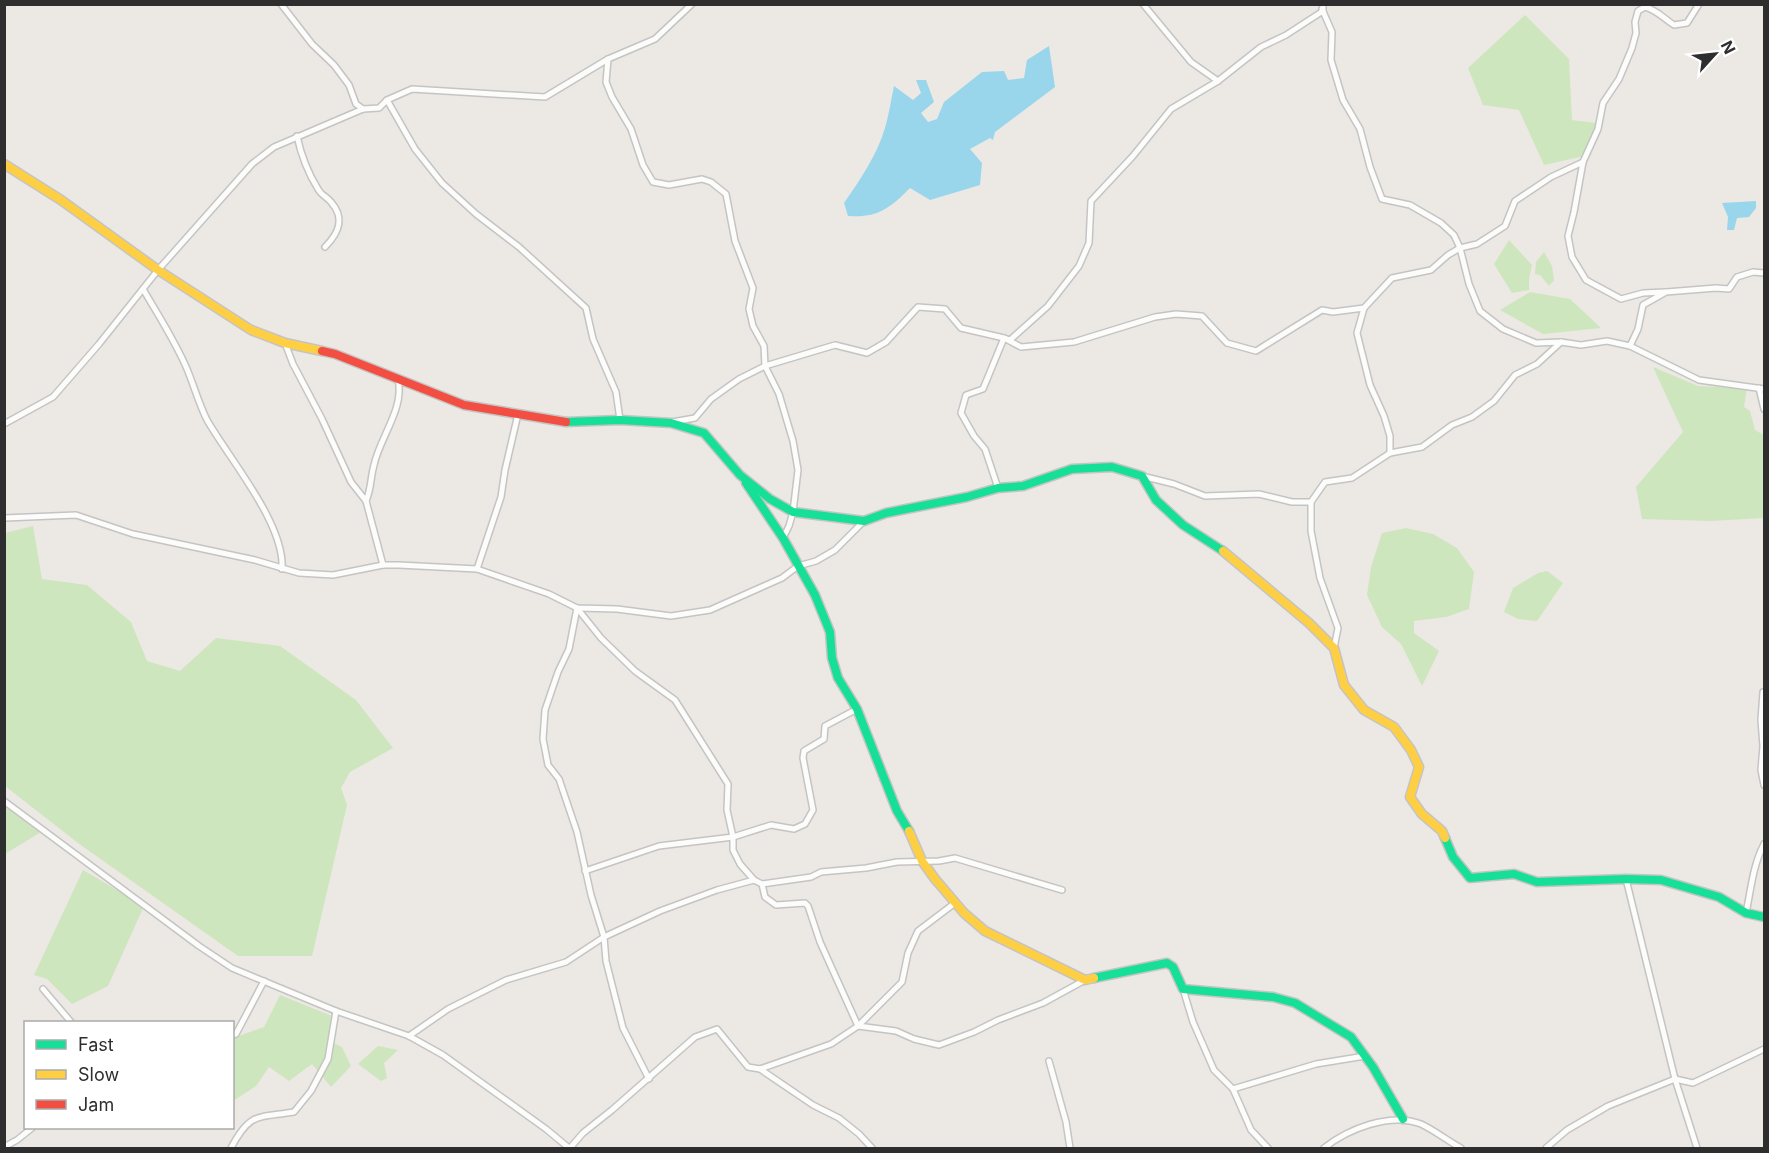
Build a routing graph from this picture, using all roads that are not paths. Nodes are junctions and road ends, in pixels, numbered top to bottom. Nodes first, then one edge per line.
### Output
1 (281, 4) edge
2 (692, 4) edge
3 (1143, 4) edge
4 (1322, 4) edge
5 (1699, 4) edge
6 (1323, 12) junction
7 (608, 59) junction
8 (1218, 81) junction
9 (387, 100) junction
10 (363, 110) junction
11 (297, 136) junction
12 (1583, 162) junction
13 (4, 164) edge
14 (325, 247) dead end
15 (1460, 248) junction
16 (158, 270) junction
17 (1764, 273) edge
18 (143, 289) junction
19 (1666, 292) junction
20 (1364, 308) junction
21 (1004, 338) junction
22 (1561, 342) junction
23 (285, 343) junction
24 (1630, 346) junction
25 (765, 366) junction
26 (398, 379) junction
27 (1762, 389) edge
28 (1764, 409) edge
29 (518, 414) junction
30 (620, 420) junction
31 (671, 423) junction
32 (4, 424) edge
33 (1390, 453) junction
34 (740, 476) junction
35 (1142, 476) junction
36 (998, 488) junction
37 (366, 501) junction
38 (1311, 502) junction
39 (793, 512) junction
40 (4, 518) edge
41 (864, 521) junction
42 (783, 538) junction
43 (383, 565) junction
44 (798, 566) junction
45 (282, 569) junction
46 (477, 569) junction
47 (577, 608) junction
48 (1334, 648) junction
49 (1764, 692) edge
50 (857, 709) junction
51 (1764, 784) edge
52 (4, 801) edge
53 (734, 837) junction
54 (1764, 844) edge
55 (922, 861) junction
56 (585, 871) junction
57 (1626, 879) junction
58 (754, 880) junction
59 (762, 884) junction
60 (1062, 890) dead end
61 (955, 903) junction
62 (1746, 913) junction
63 (1764, 917) edge
64 (604, 938) junction
65 (1085, 980) junction
66 (264, 981) junction
67 (43, 989) dead end
68 (1183, 989) junction
69 (336, 1011) junction
70 (69, 1021) edge
71 (858, 1026) junction
72 (234, 1034) edge
73 (409, 1036) junction
74 (1764, 1049) edge
75 (1365, 1056) junction
76 (1049, 1061) dead end
77 (760, 1069) junction
78 (649, 1079) junction
79 (1675, 1079) junction
80 (1233, 1089) junction
81 (1403, 1119) junction
82 (31, 1129) edge
83 (4, 1147) edge
84 (1328, 1147) edge
85 (231, 1149) edge
86 (569, 1149) edge
87 (872, 1149) edge
88 (1070, 1149) edge
89 (1268, 1149) edge
90 (1461, 1149) edge
91 (1546, 1149) edge
92 (1697, 1149) edge

1 - 10 street
2 - 7 street
3 - 8 street
4 - 6 street
5 - 12 street
6 - 8 street
6 - 15 street
7 - 9 street
7 - 25 street
8 - 21 street
9 - 10 street
9 - 30 street
10 - 11 street
11 - 14 street
11 - 16 street
12 - 15 street
12 - 19 street
13 - 16 street
15 - 20 street
15 - 22 street
16 - 18 street
16 - 23 street
17 - 19 street
18 - 32 street
18 - 45 street
19 - 24 street
20 - 21 street
20 - 33 street
21 - 25 street
21 - 36 street
22 - 24 street
22 - 33 street
23 - 26 street
23 - 37 street
24 - 27 street
25 - 31 street
25 - 39 street
26 - 29 street
26 - 37 street
27 - 28 street
29 - 30 street
29 - 46 street
30 - 31 street
31 - 34 street
33 - 38 street
34 - 39 street
34 - 42 street
35 - 36 street
35 - 38 street
35 - 48 street
36 - 41 street
37 - 43 street
38 - 48 street
39 - 41 street
39 - 42 street
40 - 45 street
41 - 44 street
42 - 44 street
43 - 45 street
43 - 46 street
44 - 47 street
44 - 50 street
46 - 47 street
47 - 53 street
47 - 56 street
48 - 57 street
49 - 51 street
50 - 53 street
50 - 55 street
52 - 66 street
53 - 56 street
53 - 58 street
54 - 62 street
55 - 59 street
55 - 60 street
55 - 61 street
56 - 64 street
57 - 62 street
57 - 79 street
58 - 59 street
58 - 64 street
59 - 71 street
61 - 65 street
61 - 71 street
62 - 63 street
64 - 73 street
64 - 78 street
65 - 68 street
65 - 71 street
66 - 69 street
66 - 72 street
67 - 70 street
68 - 75 street
68 - 80 street
69 - 73 street
69 - 85 street
71 - 77 street
73 - 86 street
74 - 79 street
75 - 80 street
75 - 81 street
76 - 88 street
77 - 78 street
77 - 87 street
78 - 86 street
79 - 91 street
79 - 92 street
80 - 89 street
81 - 84 street
81 - 90 street
82 - 83 street

